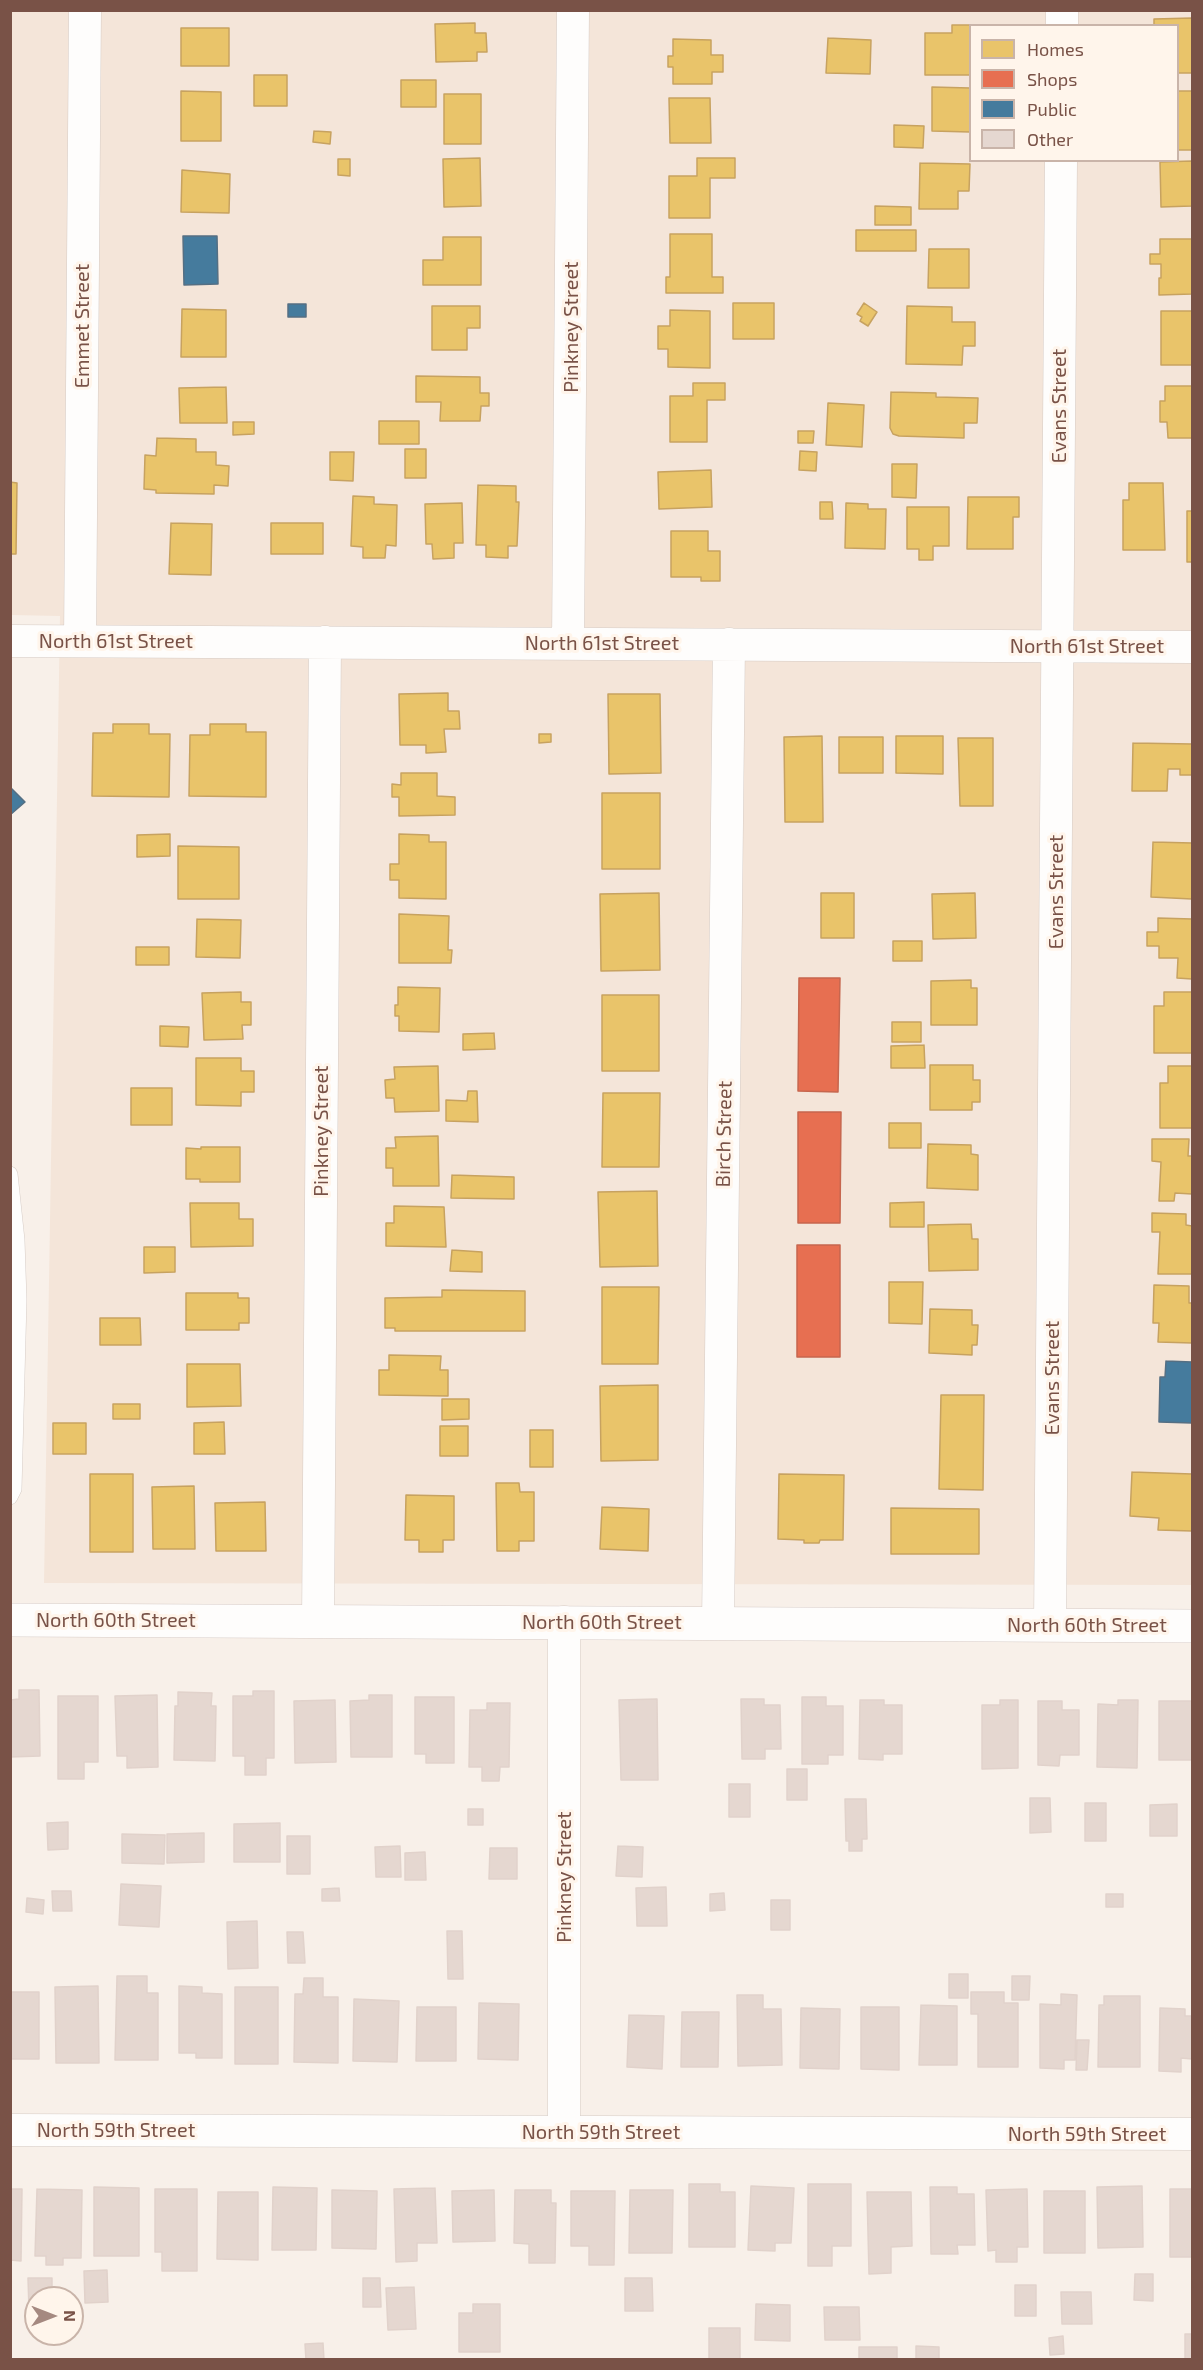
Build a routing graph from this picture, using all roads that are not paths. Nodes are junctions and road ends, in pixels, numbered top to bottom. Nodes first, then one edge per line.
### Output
1 (85, 10) edge
2 (573, 10) edge
3 (1061, 162) edge
4 (10, 641) edge
5 (80, 641) junction
6 (325, 642) junction
7 (568, 643) junction
8 (729, 644) junction
9 (1058, 646) junction
10 (1192, 647) edge
11 (10, 1174) edge
12 (10, 1497) edge
13 (10, 1620) edge
14 (318, 1621) junction
15 (564, 1622) junction
16 (718, 1623) junction
17 (1050, 1624) junction
18 (1192, 1626) edge
19 (10, 2130) edge
20 (564, 2132) junction
21 (1192, 2134) edge

1 - 5 street, Emmet Street
2 - 7 street, Pinkney Street
3 - 9 street, Evans Street
4 - 5 street, North 61st Street
5 - 6 street, North 61st Street
6 - 7 street, North 61st Street
6 - 14 street, Pinkney Street
7 - 8 street, North 61st Street
8 - 9 street, North 61st Street
8 - 16 street, Birch Street
9 - 10 street, North 61st Street
9 - 17 street, Evans Street
11 - 12 lane
13 - 14 main road, North 60th Street
14 - 15 main road, North 60th Street
15 - 16 main road, North 60th Street
15 - 20 street, Pinkney Street
16 - 17 main road, North 60th Street
17 - 18 main road, North 60th Street
19 - 20 street, North 59th Street
20 - 21 street, North 59th Street

